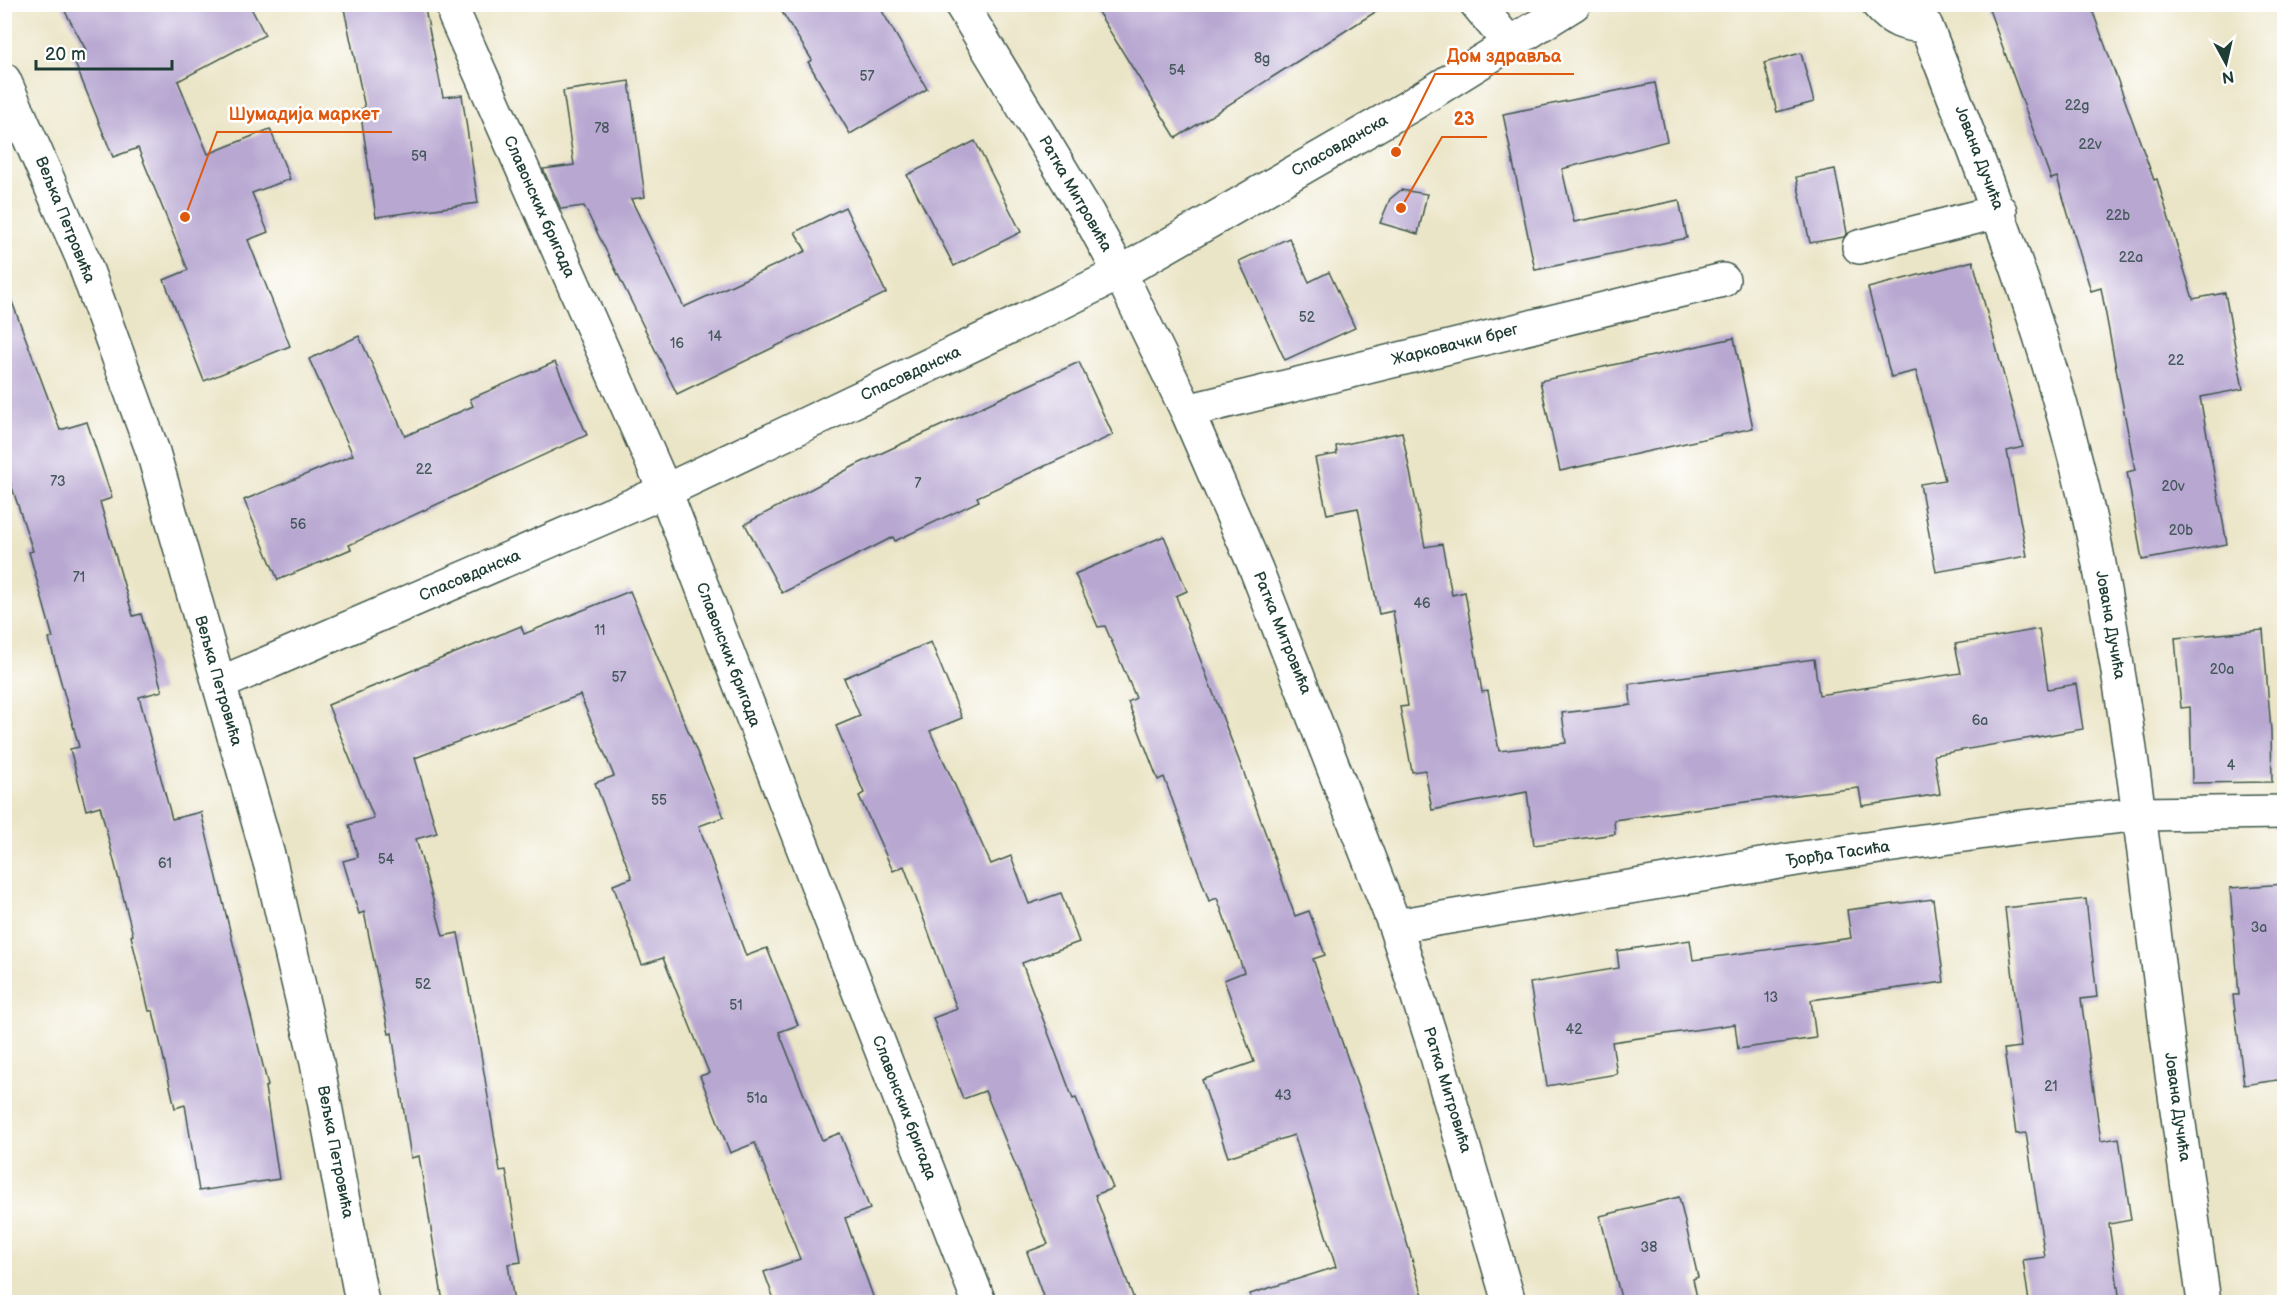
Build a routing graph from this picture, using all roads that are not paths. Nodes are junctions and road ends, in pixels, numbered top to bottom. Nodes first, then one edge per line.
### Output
1 (961, 4) edge
2 (1477, 4) edge
3 (1574, 4) edge
4 (1878, 4) edge
5 (455, 16) dead end
6 (1510, 44) junction
7 (4, 80) edge
8 (2000, 211) junction
9 (1859, 247) dead end
10 (1120, 273) junction
11 (1723, 280) dead end
12 (1186, 411) junction
13 (665, 491) junction
14 (219, 684) junction
15 (2284, 812) edge
16 (2140, 814) junction
17 (1395, 926) junction
18 (362, 1302) edge
19 (979, 1302) edge
20 (1509, 1302) edge
21 (2204, 1302) edge

1 - 10 street, Ратка Митровића
2 - 6 street
3 - 6 street, Спасовданска
4 - 8 street, Јована Дучића
5 - 13 street, Славонских бригада
6 - 10 street, Спасовданска
7 - 14 street, Вељка Петровића
8 - 9 street
8 - 16 street, Јована Дучића
10 - 12 street, Ратка Митровића
10 - 13 street, Спасовданска
11 - 12 street, Жарковачки брег
12 - 17 street, Ратка Митровића
13 - 14 street, Спасовданска
13 - 19 street, Славонских бригада
14 - 18 street, Вељка Петровића
15 - 16 street, Ђорђа Тасића
16 - 17 street, Ђорђа Тасића
16 - 21 street, Јована Дучића
17 - 20 street, Ратка Митровића

